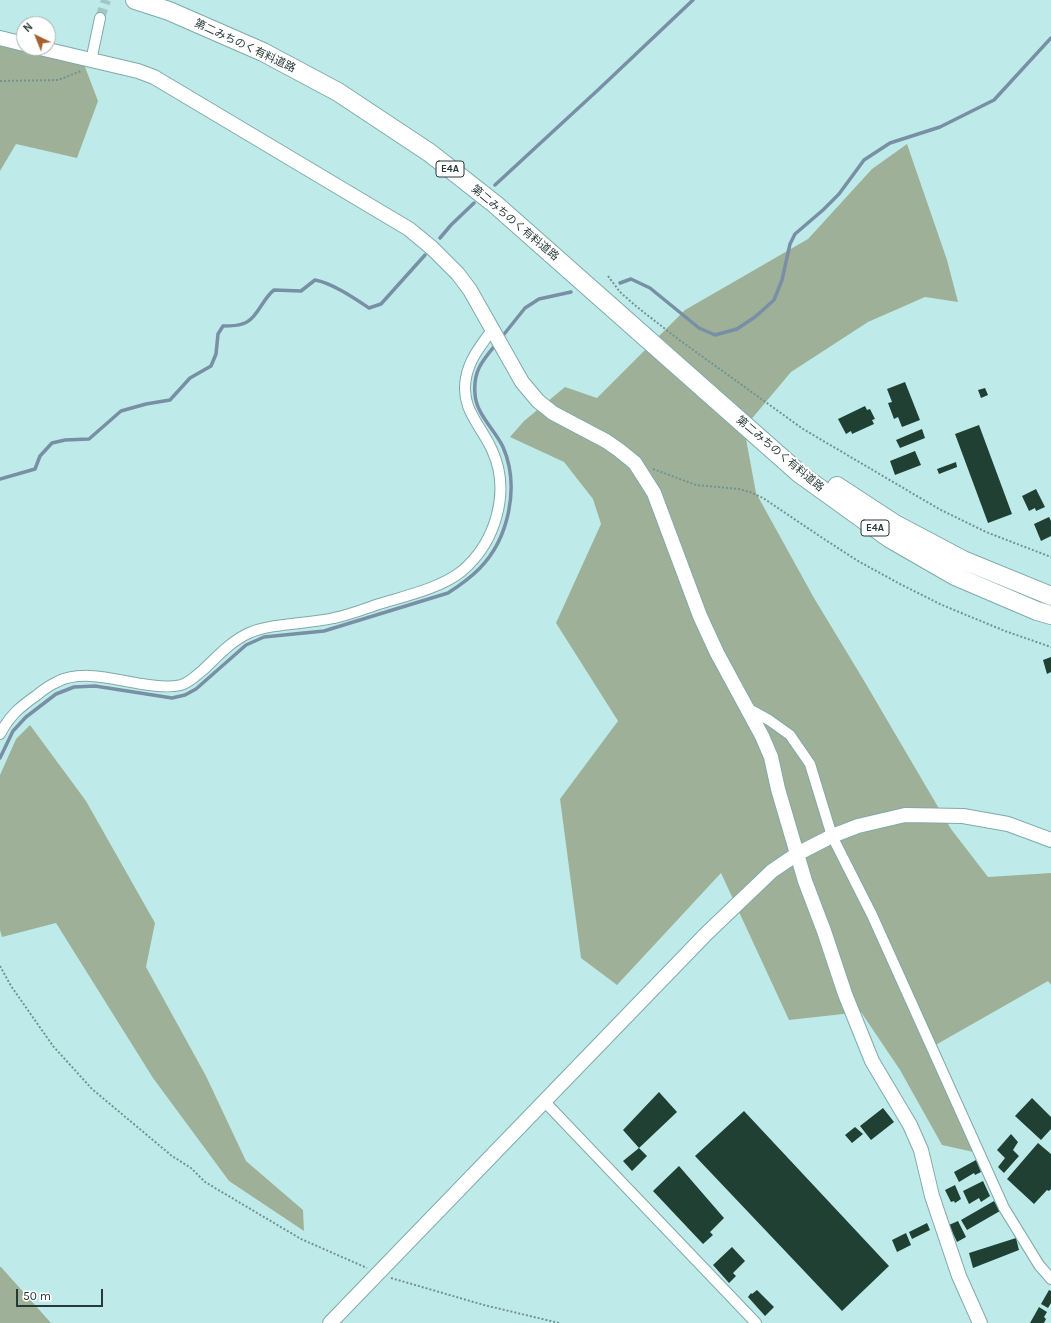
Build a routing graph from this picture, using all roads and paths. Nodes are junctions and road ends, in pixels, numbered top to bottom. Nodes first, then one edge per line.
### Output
1 (135, 0) edge
2 (100, 18) tunnel mouth
3 (0, 38) edge
4 (16, 42) edge
5 (56, 52) edge
6 (97, 62) junction
7 (0, 81) edge
8 (608, 276) dead end
9 (493, 332) junction
10 (722, 405) junction
11 (635, 463) junction
12 (1051, 557) edge
13 (1051, 596) edge
14 (1051, 615) edge
15 (1051, 647) edge
16 (747, 708) junction
17 (0, 734) edge
18 (832, 836) junction
19 (1051, 840) edge
20 (798, 854) junction
21 (0, 966) edge
22 (544, 1101) junction
23 (373, 1270) dead end
24 (387, 1277) dead end
25 (1051, 1279) edge
26 (330, 1323) edge
27 (559, 1323) edge
28 (756, 1323) edge
29 (980, 1323) edge

1 - 10 highway, 第二みちのく有料道路 / E4A
2 - 6 street
3 - 4 street
5 - 6 street
6 - 7 path
6 - 9 street
8 - 12 path
9 - 11 street
9 - 17 street
10 - 13 highway, 第二みちのく有料道路 / E4A
10 - 14 highway, 第二みちのく有料道路 / E4A
11 - 15 path
11 - 16 street
16 - 18 street
16 - 20 street
18 - 19 street
18 - 20 street
18 - 25 street
20 - 22 street
20 - 29 street
21 - 23 path
22 - 26 street
22 - 28 street
24 - 27 path

